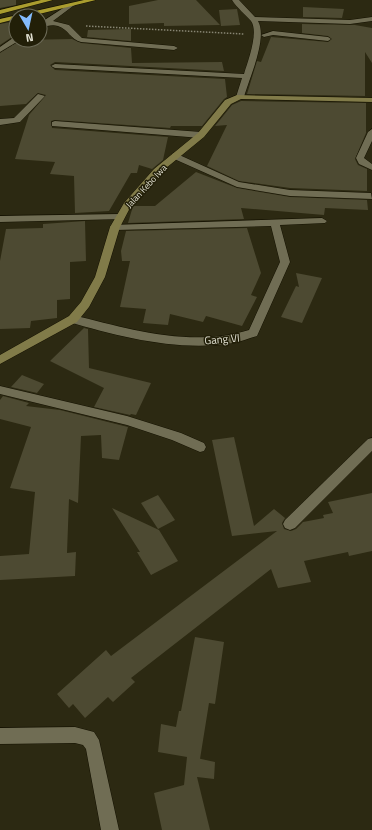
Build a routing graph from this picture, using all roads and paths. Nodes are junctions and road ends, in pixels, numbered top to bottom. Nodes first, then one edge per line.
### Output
1 (36, 0) edge
2 (50, 0) edge
3 (94, 0) edge
4 (234, 0) edge
5 (75, 3) edge
6 (17, 8) joint
7 (48, 10) edge
8 (252, 18) junction
9 (372, 19) edge
10 (48, 21) edge
11 (48, 24) edge
12 (64, 25) junction
13 (261, 35) junction
14 (328, 38) dead end
15 (174, 48) dead end
16 (55, 66) dead end
17 (246, 76) junction
18 (41, 96) dead end
19 (240, 97) junction
20 (372, 100) edge
21 (0, 122) edge
22 (54, 124) dead end
23 (372, 132) edge
24 (201, 134) junction
25 (175, 156) junction
26 (372, 166) edge
27 (371, 196) edge
28 (120, 217) junction
29 (0, 219) edge
30 (322, 221) dead end
31 (274, 222) junction
32 (115, 226) junction
33 (73, 319) junction
34 (0, 360) edge
35 (0, 390) edge
36 (372, 443) edge
37 (200, 447) dead end
38 (290, 524) dead end
39 (0, 736) edge
40 (110, 830) edge

1 - 6 highway
2 - 6 highway
3 - 5 highway
4 - 8 street
5 - 7 highway
5 - 10 street
8 - 9 street
8 - 13 street
11 - 12 street
12 - 13 path
12 - 15 street
13 - 14 lane
13 - 17 street
16 - 17 street
17 - 19 street
18 - 21 street
19 - 20 street
19 - 24 street, Jalan Kebo Iwa
22 - 24 street
23 - 26 street
24 - 25 street, Jalan Kebo Iwa
25 - 27 street
25 - 28 street, Jalan Kebo Iwa
28 - 29 street
28 - 32 street, Jalan Kebo Iwa
30 - 31 street
31 - 32 street
31 - 33 street, Gang VI
32 - 33 street, Jalan Kebo Iwa
33 - 34 street, Jalan Kebo Iwa
35 - 37 street
36 - 38 street
39 - 40 street

